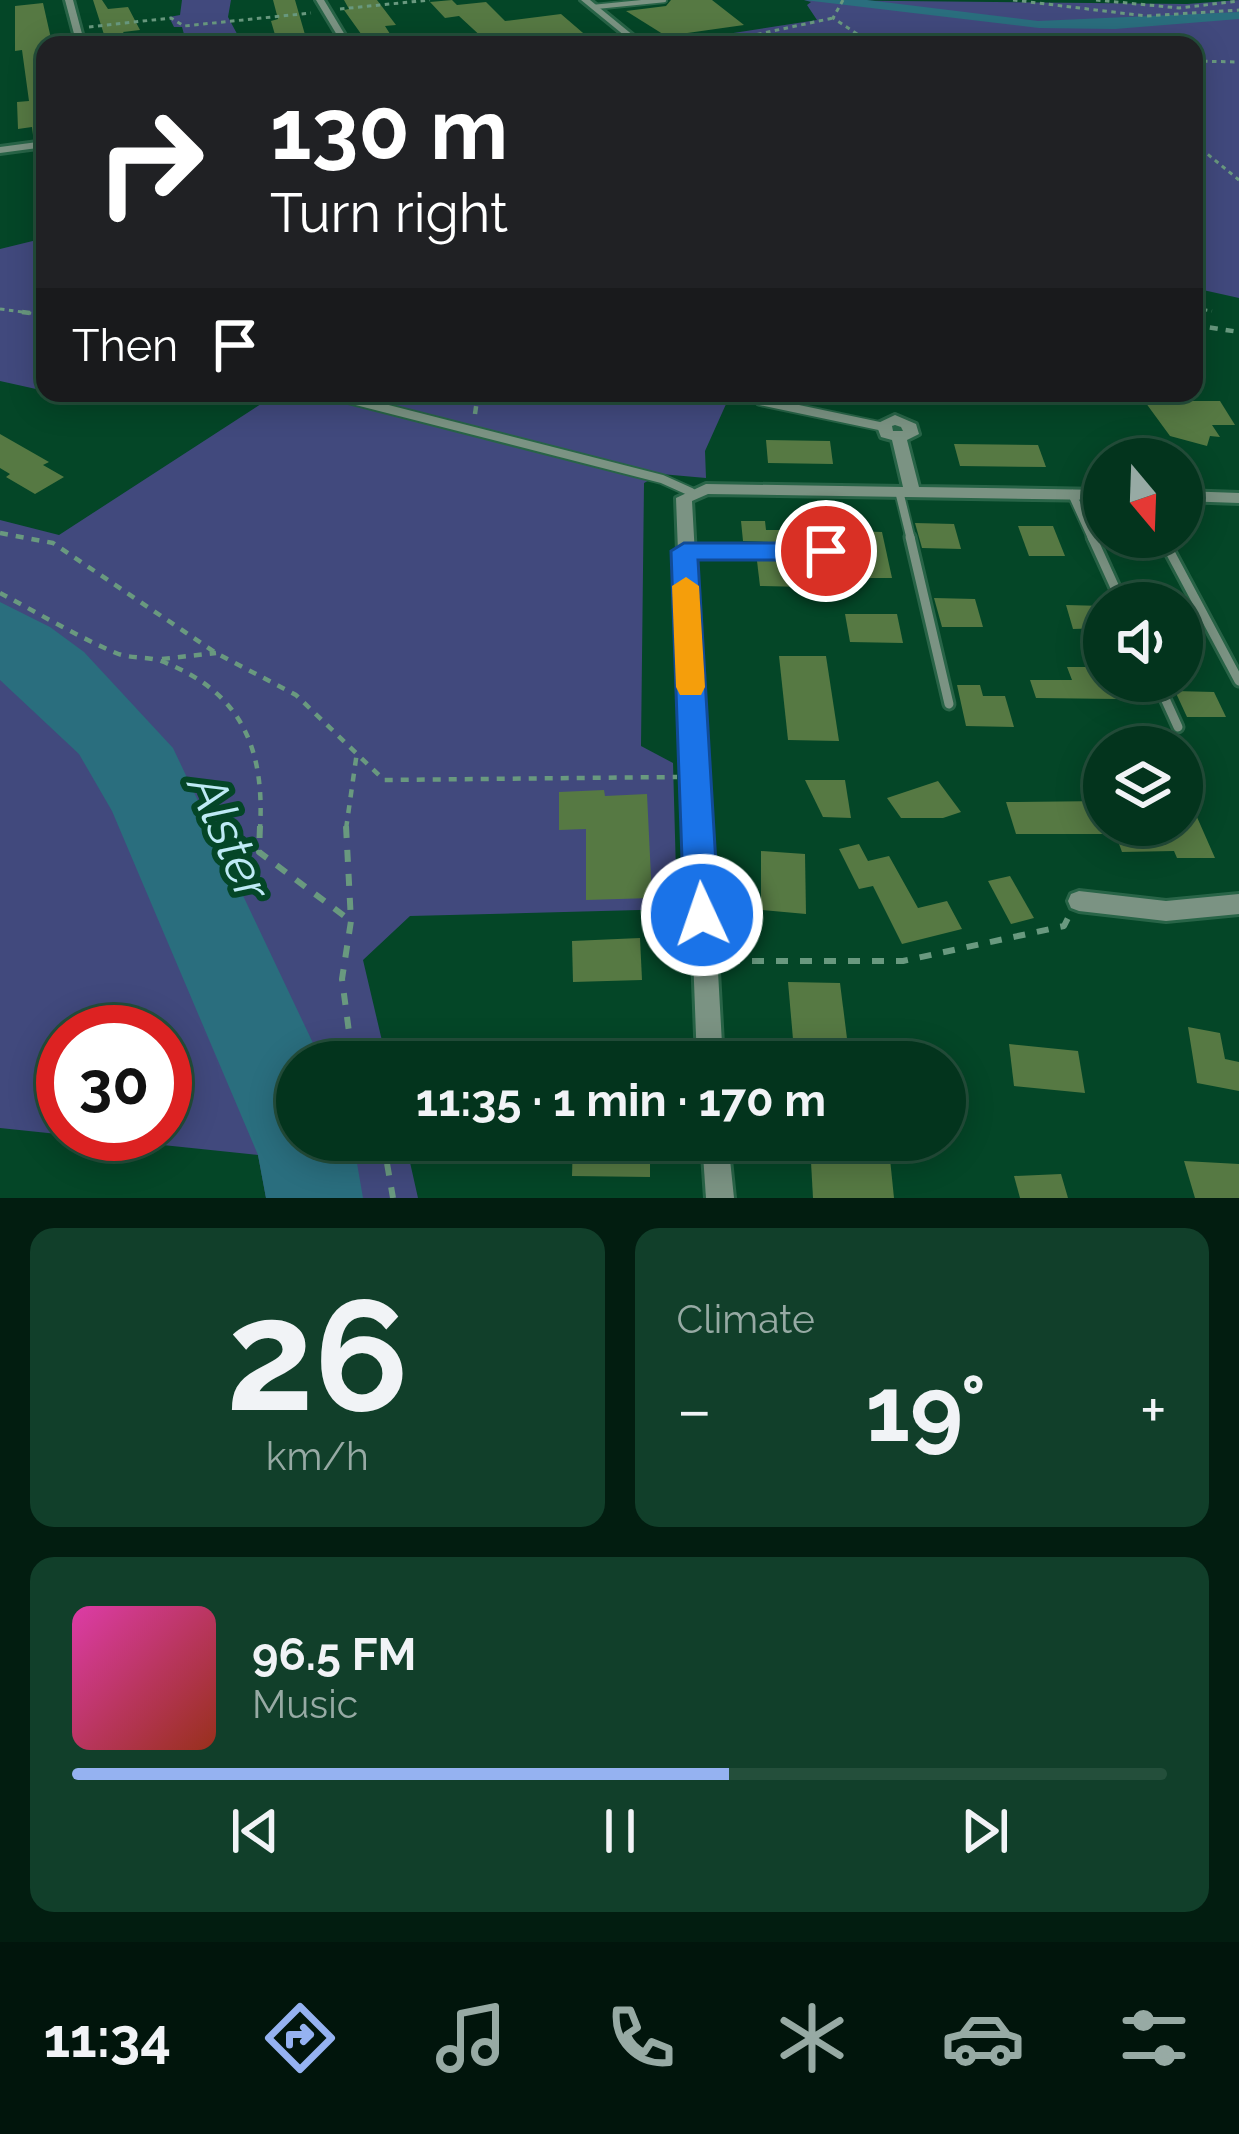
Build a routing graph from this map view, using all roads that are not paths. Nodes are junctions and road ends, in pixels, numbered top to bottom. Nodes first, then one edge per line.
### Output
1 (69, 0) edge
2 (584, 0) edge
3 (664, 0) edge
4 (322, 6) edge
5 (594, 8) junction
6 (79, 36) edge
7 (341, 36) edge
8 (630, 36) edge
9 (36, 145) edge
10 (0, 150) edge
11 (359, 402) edge
12 (764, 402) edge
13 (892, 432) joint
14 (905, 491) junction
15 (691, 492) junction
16 (1072, 494) junction
17 (1083, 494) edge
18 (1203, 497) edge
19 (1239, 498) edge
20 (684, 551) junction
21 (1173, 558) edge
22 (837, 563) dead end
23 (1112, 582) edge
24 (1239, 681) edge
25 (949, 704) dead end
26 (1079, 902) road end
27 (1239, 904) edge
28 (709, 1041) edge
29 (717, 1161) edge
30 (720, 1198) edge

1 - 6 street
2 - 5 street
3 - 5 lane
4 - 7 street
5 - 8 street
9 - 10 street
11 - 15 lane
12 - 13 lane
13 - 14 street
14 - 15 street
14 - 16 street
14 - 25 lane
15 - 20 street
16 - 17 street
16 - 23 lane
18 - 19 street
20 - 22 lane
20 - 28 street
21 - 24 lane
26 - 27 street
29 - 30 street

